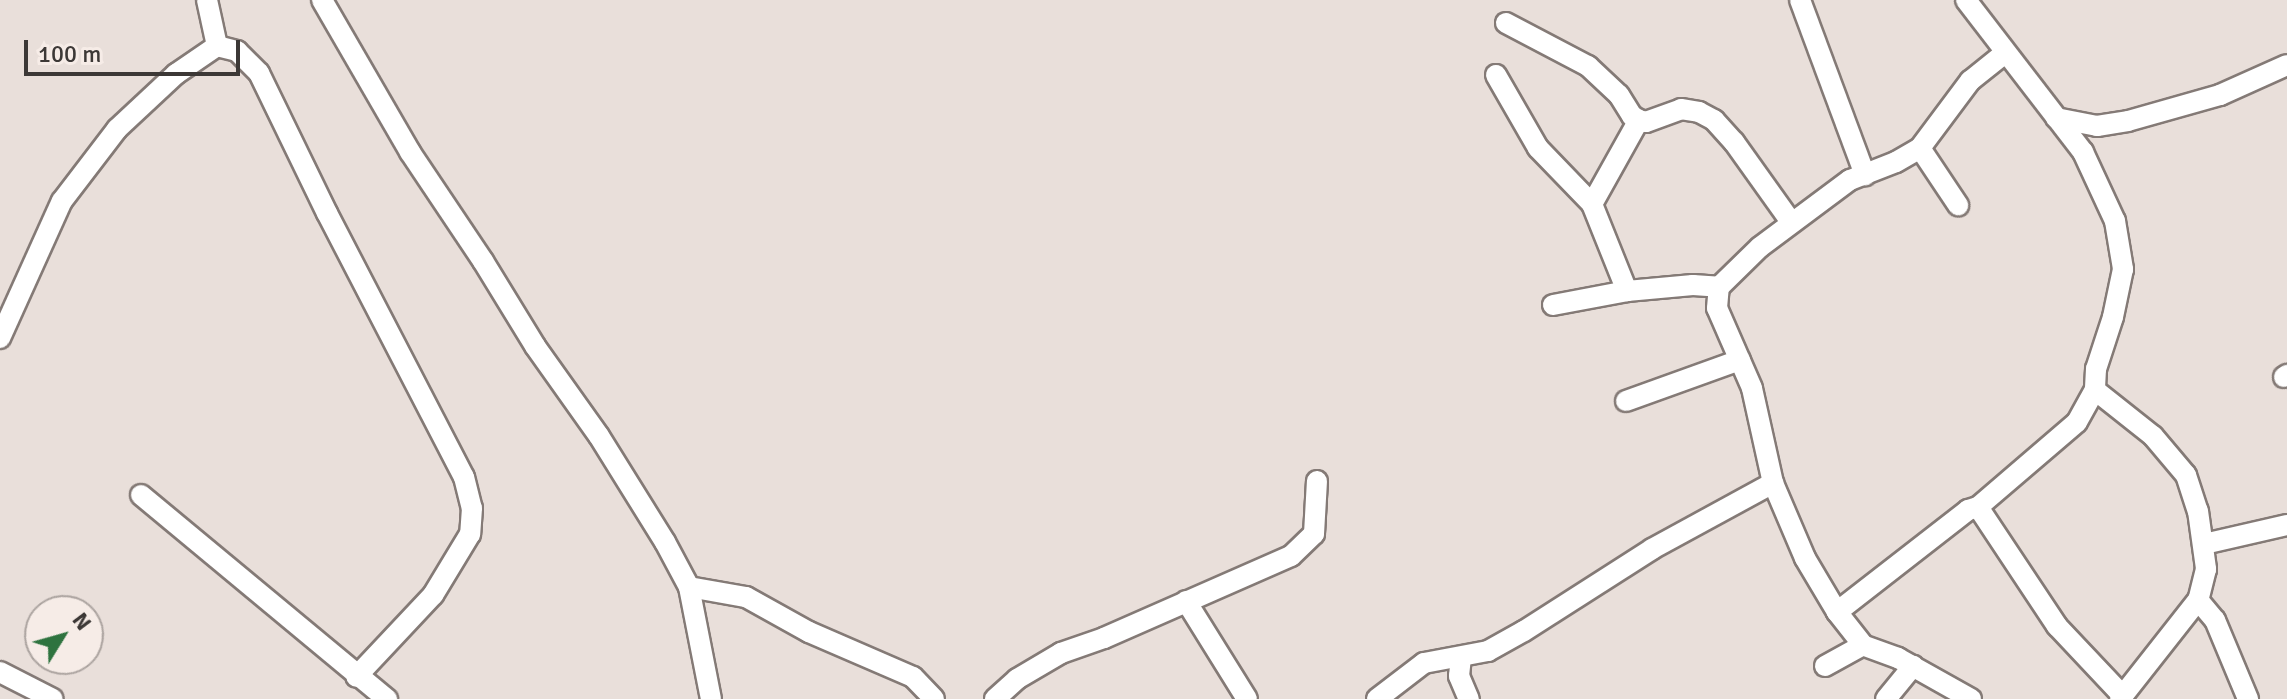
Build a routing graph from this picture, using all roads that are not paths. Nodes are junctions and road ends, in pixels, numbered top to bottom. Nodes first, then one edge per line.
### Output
1 (207, 0) edge
2 (322, 0) edge
3 (1800, 0) edge
4 (1966, 0) edge
5 (1506, 23) dead end
6 (217, 46) junction
7 (2005, 53) junction
8 (2287, 65) edge
9 (1496, 75) dead end
10 (2056, 118) junction
11 (1639, 120) junction
12 (1920, 148) junction
13 (1865, 175) junction
14 (1592, 204) junction
15 (1958, 205) dead end
16 (1791, 222) junction
17 (1719, 287) junction
18 (1627, 291) junction
19 (1553, 305) dead end
20 (0, 338) edge
21 (1740, 360) junction
22 (2095, 390) junction
23 (1626, 401) dead end
24 (1317, 481) dead end
25 (1773, 483) junction
26 (141, 495) dead end
27 (1978, 507) junction
28 (2287, 525) edge
29 (2204, 544) junction
30 (689, 587) junction
31 (2198, 600) junction
32 (1186, 601) junction
33 (1837, 612) junction
34 (1863, 645) junction
35 (1461, 657) junction
36 (1825, 666) dead end
37 (1913, 666) junction
38 (0, 672) edge
39 (356, 677) junction
40 (2121, 697) edge
41 (53, 699) edge
42 (387, 699) edge
43 (711, 699) edge
44 (934, 699) edge
45 (995, 699) edge
46 (1247, 699) edge
47 (1377, 699) edge
48 (1469, 699) edge
49 (1886, 699) edge
50 (1971, 699) edge
51 (2248, 699) edge

1 - 6 street
2 - 30 street
3 - 13 street
4 - 7 street
5 - 11 street
6 - 20 street
6 - 39 street
7 - 10 street
7 - 12 street
8 - 10 street
9 - 14 street
10 - 22 street
11 - 14 street
11 - 16 street
12 - 13 street
12 - 15 street
13 - 16 street
14 - 18 street
16 - 17 street
17 - 18 street
17 - 21 street
18 - 19 street
21 - 23 street
21 - 25 street
22 - 27 street
22 - 29 street
24 - 32 street
25 - 33 street
25 - 35 street
26 - 39 street
27 - 33 street
27 - 40 street
28 - 29 street
29 - 31 street
30 - 43 street
30 - 44 street
31 - 40 street
31 - 51 street
32 - 45 street
32 - 46 street
33 - 34 street
34 - 36 street
34 - 37 street
35 - 47 street
35 - 48 street
37 - 49 street
37 - 50 street
38 - 41 street
39 - 42 street

